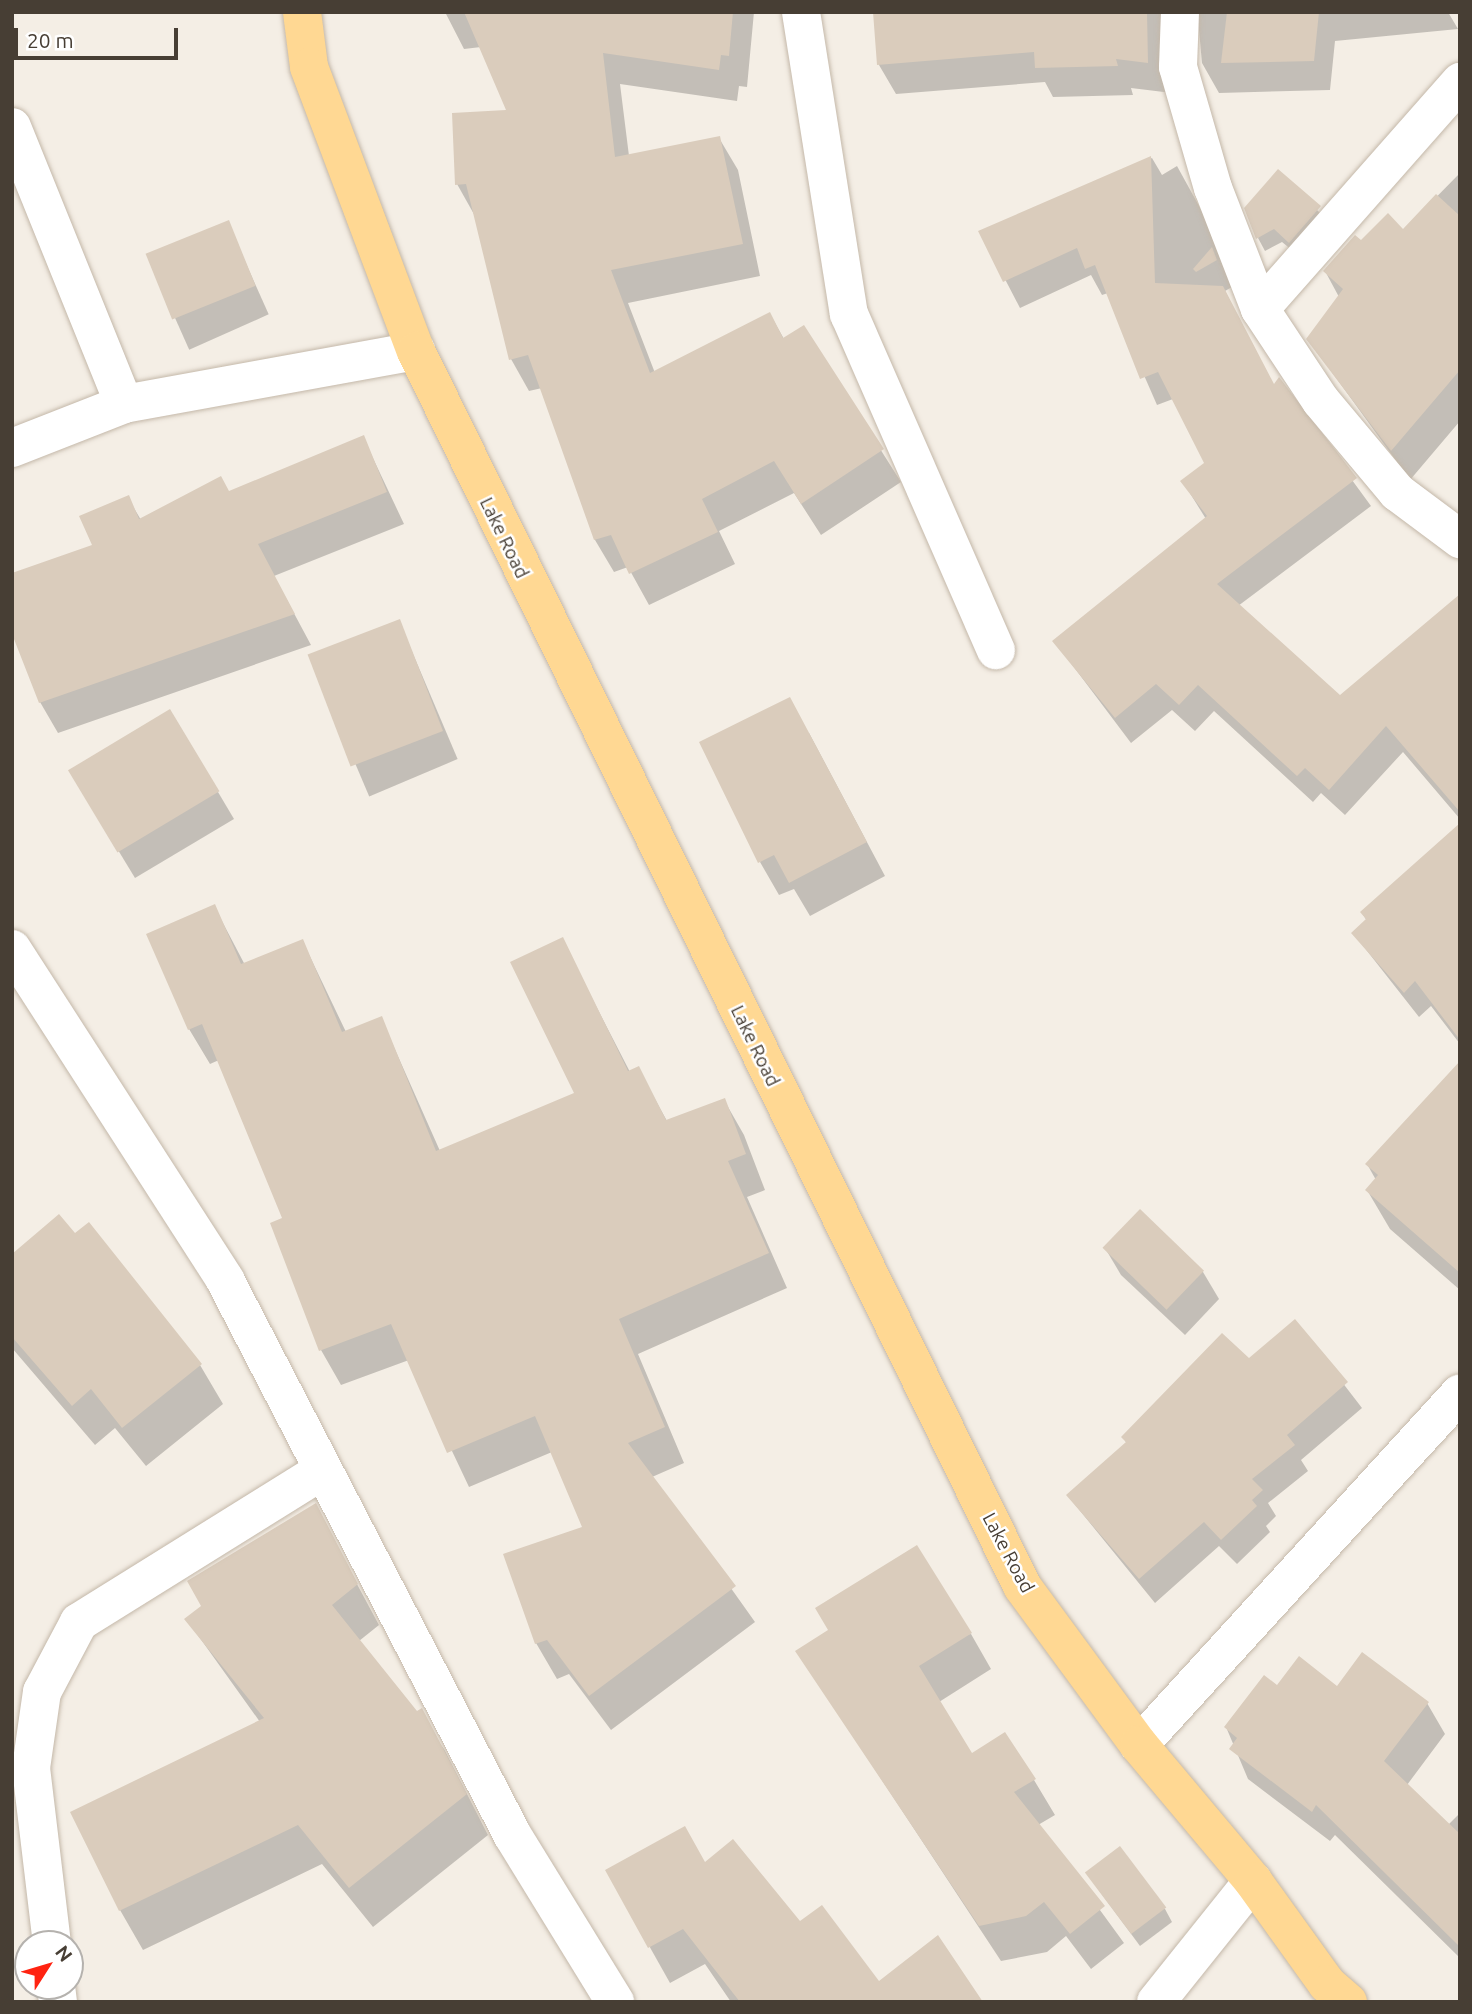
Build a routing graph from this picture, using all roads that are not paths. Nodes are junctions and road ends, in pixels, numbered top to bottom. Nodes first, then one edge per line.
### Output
1 (302, 12) edge
2 (801, 12) edge
3 (1180, 12) edge
4 (1460, 82) edge
5 (12, 127) edge
6 (1261, 309) junction
7 (416, 351) junction
8 (124, 404) junction
9 (12, 448) edge
10 (1460, 539) edge
11 (996, 650) dead end
12 (12, 949) edge
13 (1460, 1394) edge
14 (323, 1471) junction
15 (1139, 1745) junction
16 (1253, 1881) junction
17 (50, 1930) edge
18 (615, 2002) edge
19 (1156, 2002) edge
20 (1348, 2002) edge

1 - 7 main road, Lake Road
2 - 11 street
3 - 6 street
4 - 6 street
5 - 8 street
6 - 10 street
7 - 8 street
7 - 15 main road, Lake Road
8 - 9 street
12 - 14 street
13 - 15 street
14 - 17 street
14 - 18 street
15 - 16 main road, Lake Road
16 - 19 street
16 - 20 main road, Lake Road

